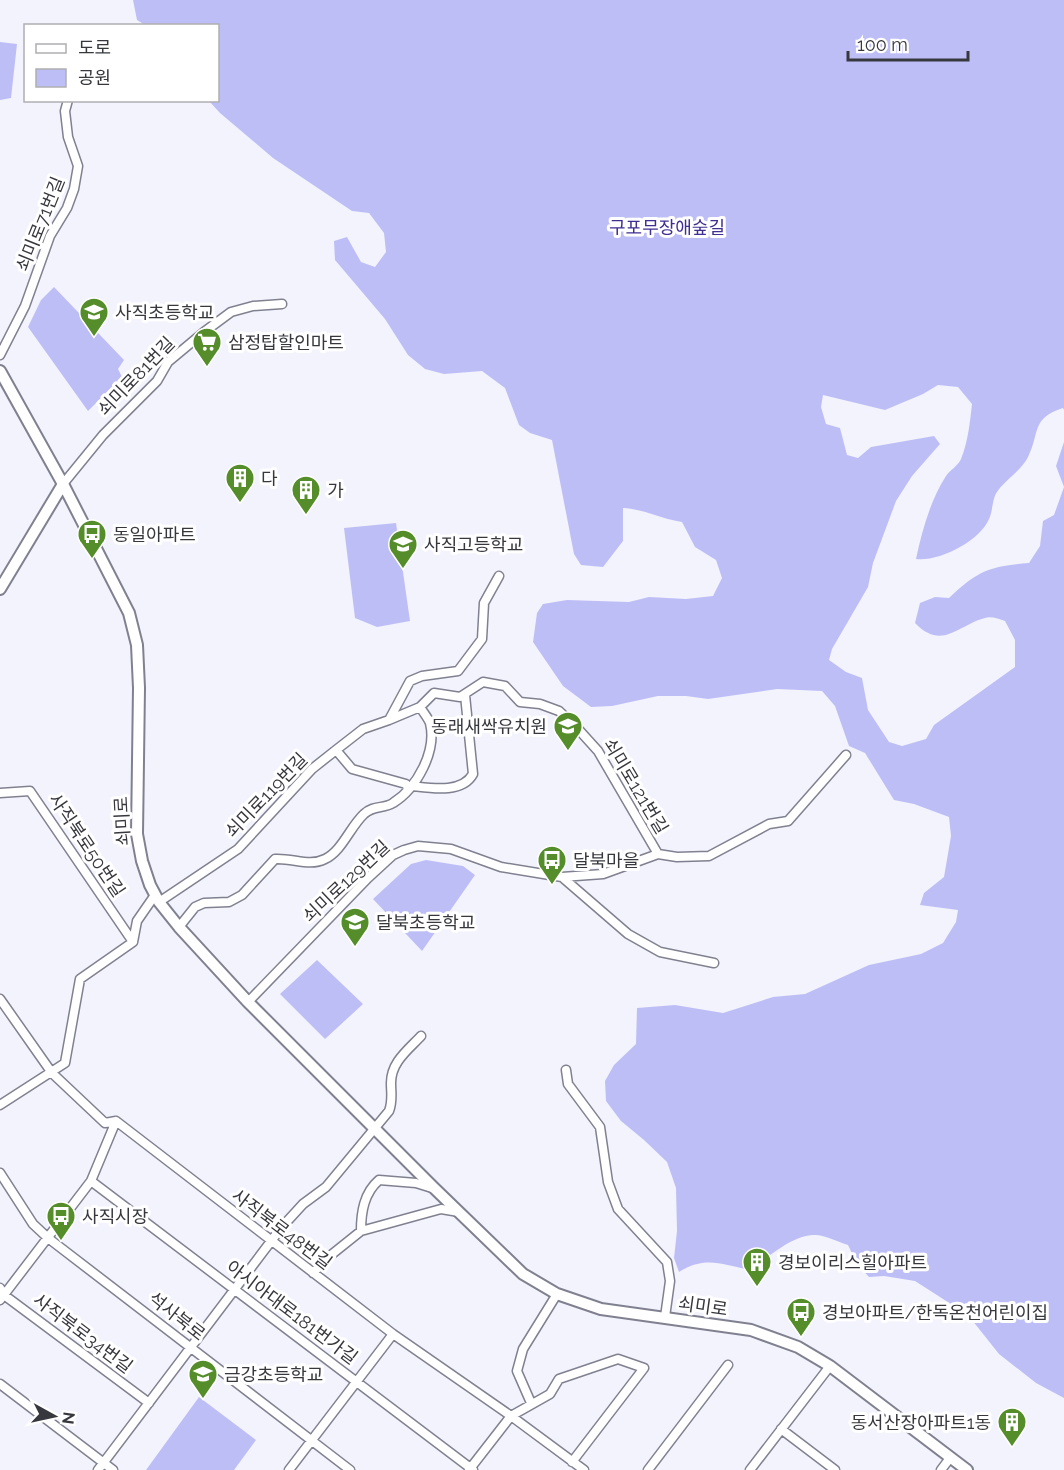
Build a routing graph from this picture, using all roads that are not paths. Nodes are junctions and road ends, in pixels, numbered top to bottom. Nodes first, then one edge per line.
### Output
1 (67, 102) edge
2 (282, 304) dead end
3 (0, 355) edge
4 (0, 370) edge
5 (63, 484) junction
6 (499, 576) dead end
7 (0, 589) edge
8 (465, 694) junction
9 (420, 707) junction
10 (389, 720) junction
11 (336, 750) junction
12 (846, 755) dead end
13 (410, 787) junction
14 (0, 793) edge
15 (658, 854) junction
16 (562, 877) junction
17 (157, 898) junction
18 (179, 927) junction
19 (133, 942) junction
20 (714, 963) dead end
21 (0, 999) edge
22 (248, 1002) junction
23 (421, 1036) dead end
24 (566, 1070) dead end
25 (52, 1072) junction
26 (0, 1105) edge
27 (116, 1121) junction
28 (374, 1128) junction
29 (0, 1173) edge
30 (91, 1181) junction
31 (434, 1188) junction
32 (459, 1212) junction
33 (361, 1231) junction
34 (48, 1238) junction
35 (271, 1241) junction
36 (313, 1273) junction
37 (234, 1289) junction
38 (1, 1294) edge
39 (558, 1294) junction
40 (665, 1317) junction
41 (393, 1334) junction
42 (190, 1348) junction
43 (728, 1365) dead end
44 (830, 1366) junction
45 (356, 1382) junction
46 (0, 1384) edge
47 (148, 1403) junction
48 (531, 1403) junction
49 (511, 1416) junction
50 (781, 1430) junction
51 (311, 1440) junction
52 (950, 1458) junction
53 (572, 1462) junction
54 (101, 1467) edge
55 (471, 1469) edge
56 (113, 1470) edge
57 (289, 1470) edge
58 (350, 1470) edge
59 (584, 1470) edge
60 (648, 1470) edge
61 (750, 1470) edge
62 (835, 1470) edge
63 (941, 1470) edge
64 (967, 1470) edge

1 - 3 street, 쇠미로71번길
2 - 5 street, 쇠미로81번길
4 - 5 main road, 쇠미로
5 - 7 main road
5 - 17 main road, 쇠미로
6 - 10 street
8 - 9 street, 쇠미로121번길
8 - 13 street
8 - 15 street, 쇠미로121번길
9 - 10 street, 쇠미로121번길
9 - 13 street
10 - 11 street, 쇠미로119번길
11 - 13 street
11 - 17 street, 쇠미로119번길
12 - 15 street, 쇠미로129번길
13 - 18 street
14 - 19 street, 사직북로50번길
15 - 16 street, 쇠미로129번길
16 - 20 street
16 - 22 street, 쇠미로129번길
17 - 18 main road, 쇠미로
17 - 19 street
18 - 22 main road, 쇠미로
19 - 25 street
21 - 25 street, 사직북로48번길
22 - 28 main road, 쇠미로
23 - 28 street
24 - 40 street
25 - 26 street
25 - 27 street, 사직북로48번길
27 - 30 street
27 - 35 street, 사직북로48번길
28 - 31 main road, 쇠미로
28 - 35 street
29 - 34 street, 석사북로
30 - 34 street
30 - 37 street, 아시아대로181번가길
31 - 32 main road, 쇠미로
31 - 33 street
32 - 33 street
32 - 39 main road, 쇠미로
33 - 36 street
34 - 38 street
34 - 42 street, 석사북로
35 - 36 street, 사직북로48번길
35 - 37 street
36 - 41 street, 사직북로48번길
37 - 42 street
37 - 45 street, 아시아대로181번가길
38 - 47 street, 사직북로34번길
39 - 40 main road, 쇠미로
39 - 48 street
40 - 44 main road, 쇠미로
41 - 45 street
41 - 49 street, 사직북로48번길
42 - 47 street
42 - 51 street, 석사북로
43 - 60 street
44 - 50 street
44 - 52 main road, 쇠미로
45 - 51 street
45 - 55 street, 아시아대로181번가길
46 - 54 street
47 - 54 street
48 - 49 street
48 - 53 street
49 - 53 street, 사직북로48번길
49 - 55 street
50 - 61 street
50 - 62 street
51 - 57 street
51 - 58 street, 석사북로
52 - 63 street
52 - 64 main road, 쇠미로
53 - 59 street, 사직북로48번길
54 - 56 street

